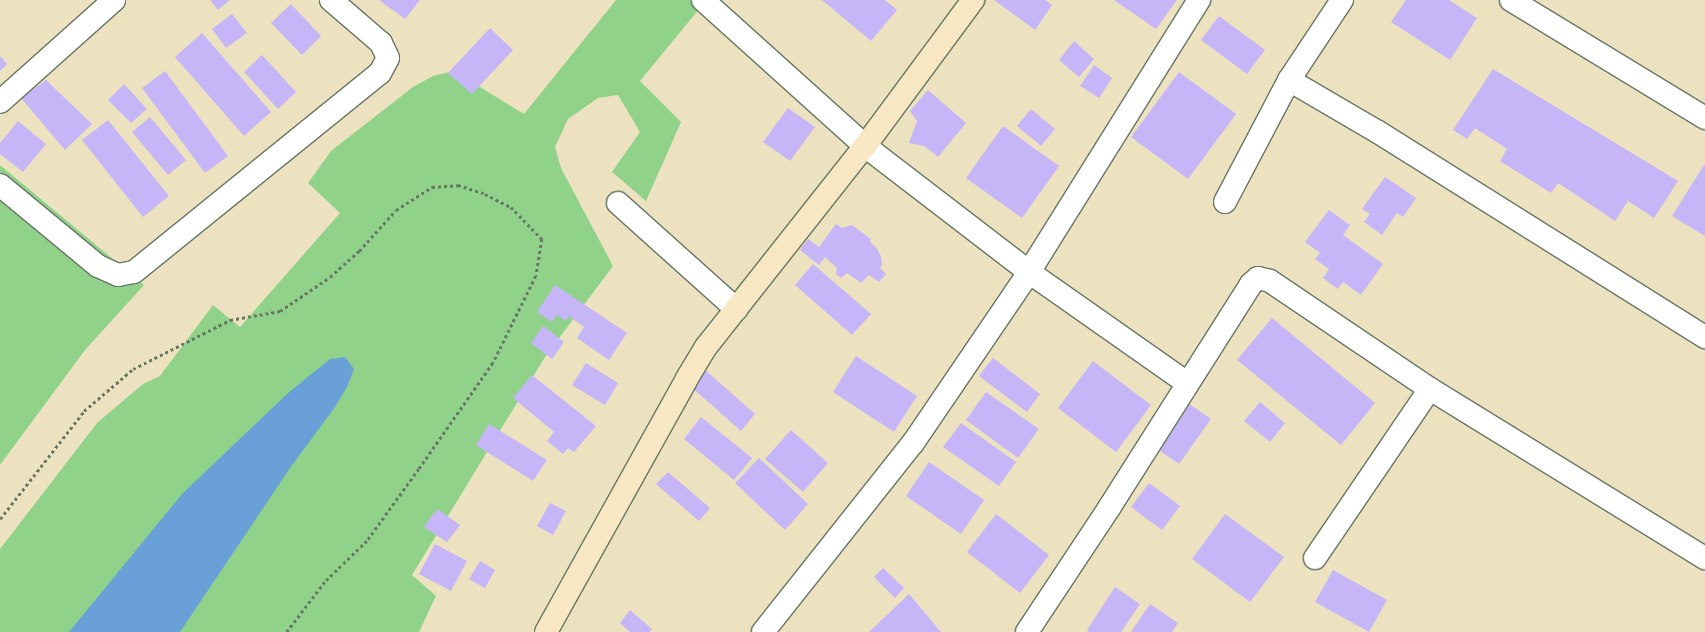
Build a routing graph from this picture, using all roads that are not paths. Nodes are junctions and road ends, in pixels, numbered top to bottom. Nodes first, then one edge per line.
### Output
1 (114, 0) edge
2 (331, 0) edge
3 (973, 0) edge
4 (1199, 0) edge
5 (1342, 0) edge
6 (1511, 0) edge
7 (716, 4) edge
8 (1289, 80) junction
9 (0, 102) edge
10 (1705, 118) edge
11 (865, 146) junction
12 (0, 185) edge
13 (1225, 202) dead end
14 (618, 203) dead end
15 (1029, 272) junction
16 (736, 309) junction
17 (1705, 337) edge
18 (1186, 383) junction
19 (1430, 389) junction
20 (1315, 558) dead end
21 (1705, 558) edge
22 (546, 632) edge
23 (763, 632) edge
24 (1027, 632) edge

1 - 9 street
2 - 12 street
3 - 11 street
4 - 15 street
5 - 8 street
6 - 10 street
7 - 11 street
8 - 13 street
8 - 17 street
11 - 15 street
11 - 16 street
14 - 16 street
15 - 18 street
15 - 23 street
16 - 22 street
18 - 19 street
18 - 24 street
19 - 20 street
19 - 21 street

